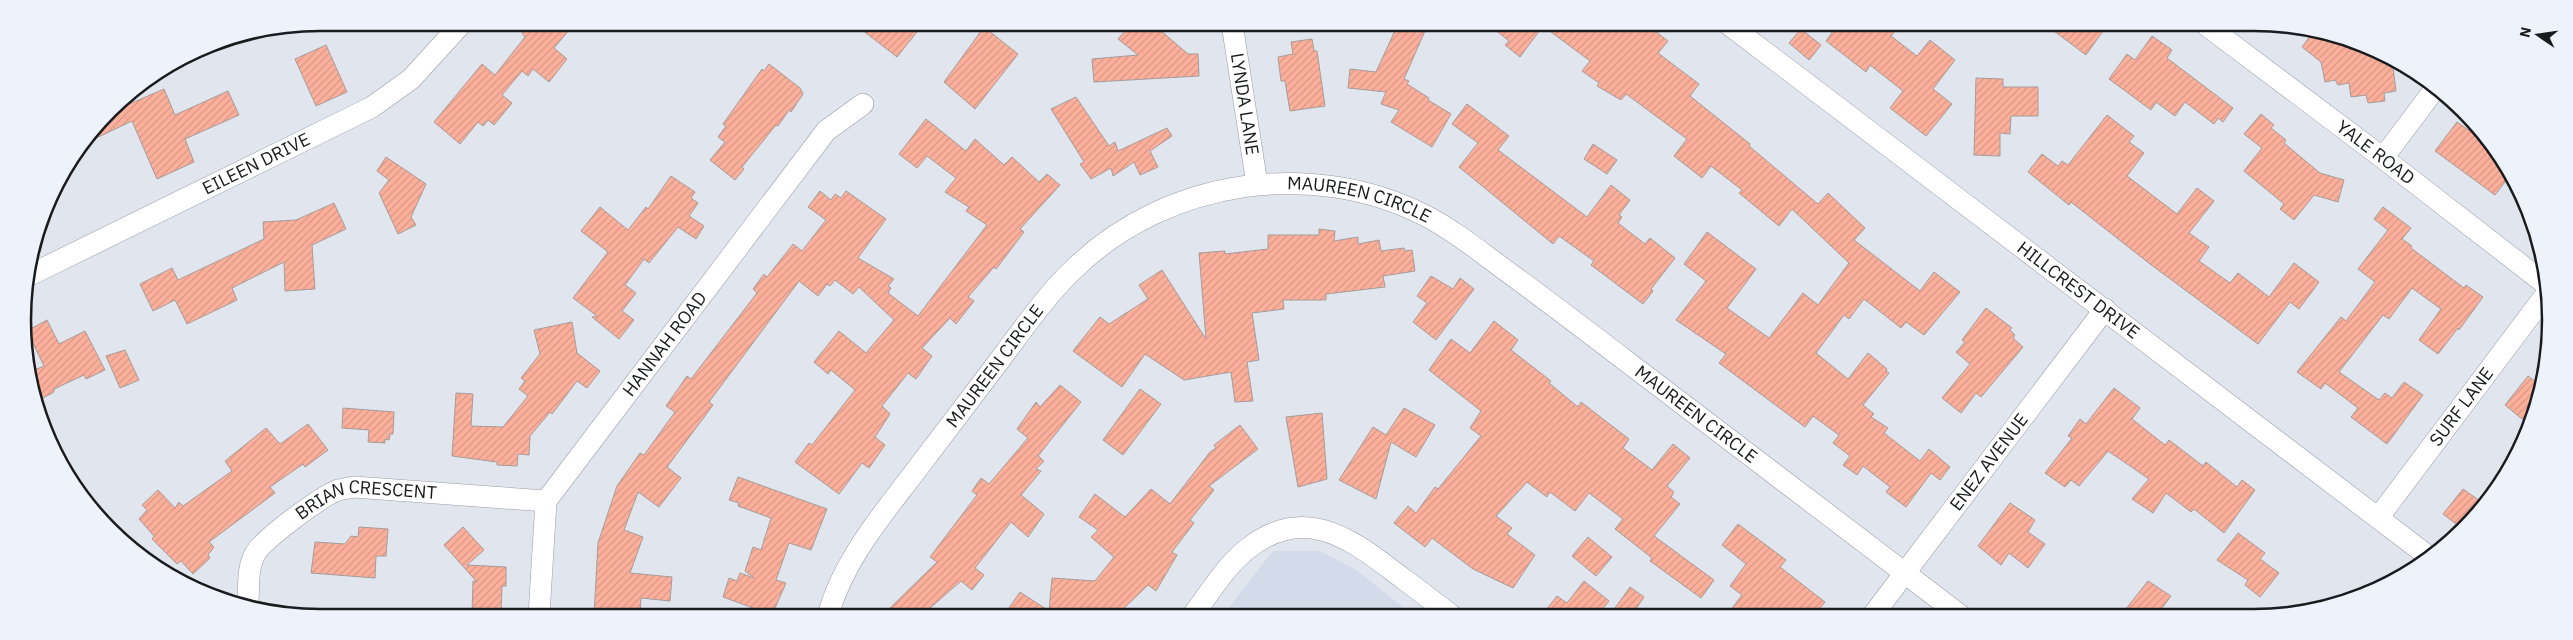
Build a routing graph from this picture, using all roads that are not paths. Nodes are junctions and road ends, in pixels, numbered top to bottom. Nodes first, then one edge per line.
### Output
1 (455, 31) edge
2 (1233, 31) edge
3 (1737, 31) edge
4 (2214, 31) edge
5 (2432, 93) edge
6 (863, 104) dead end
7 (2383, 158) junction
8 (1256, 184) junction
9 (36, 272) edge
10 (2538, 278) edge
11 (2541, 301) edge
12 (2105, 309) junction
13 (546, 501) junction
14 (2378, 518) junction
15 (2424, 553) edge
16 (1905, 573) junction
17 (248, 600) edge
18 (539, 609) edge
19 (830, 609) edge
20 (1198, 609) edge
21 (1443, 609) edge
22 (1878, 609) edge
23 (1952, 609) edge

1 - 9 street, EILEEN DRIVE
2 - 8 street, LYNDA LANE
3 - 12 street, HILLCREST DRIVE
4 - 7 street, YALE ROAD
5 - 7 street
6 - 13 street, HANNAH ROAD
7 - 10 street, YALE ROAD
8 - 16 street, MAUREEN CIRCLE
8 - 19 street, MAUREEN CIRCLE
11 - 14 street, SURF LANE
12 - 14 street, HILLCREST DRIVE
12 - 16 street, ENEZ AVENUE
13 - 17 street, BRIAN CRESCENT
13 - 18 street
14 - 15 street, HILLCREST DRIVE
16 - 22 street, ENEZ AVENUE
16 - 23 street, MAUREEN CIRCLE
20 - 21 street

